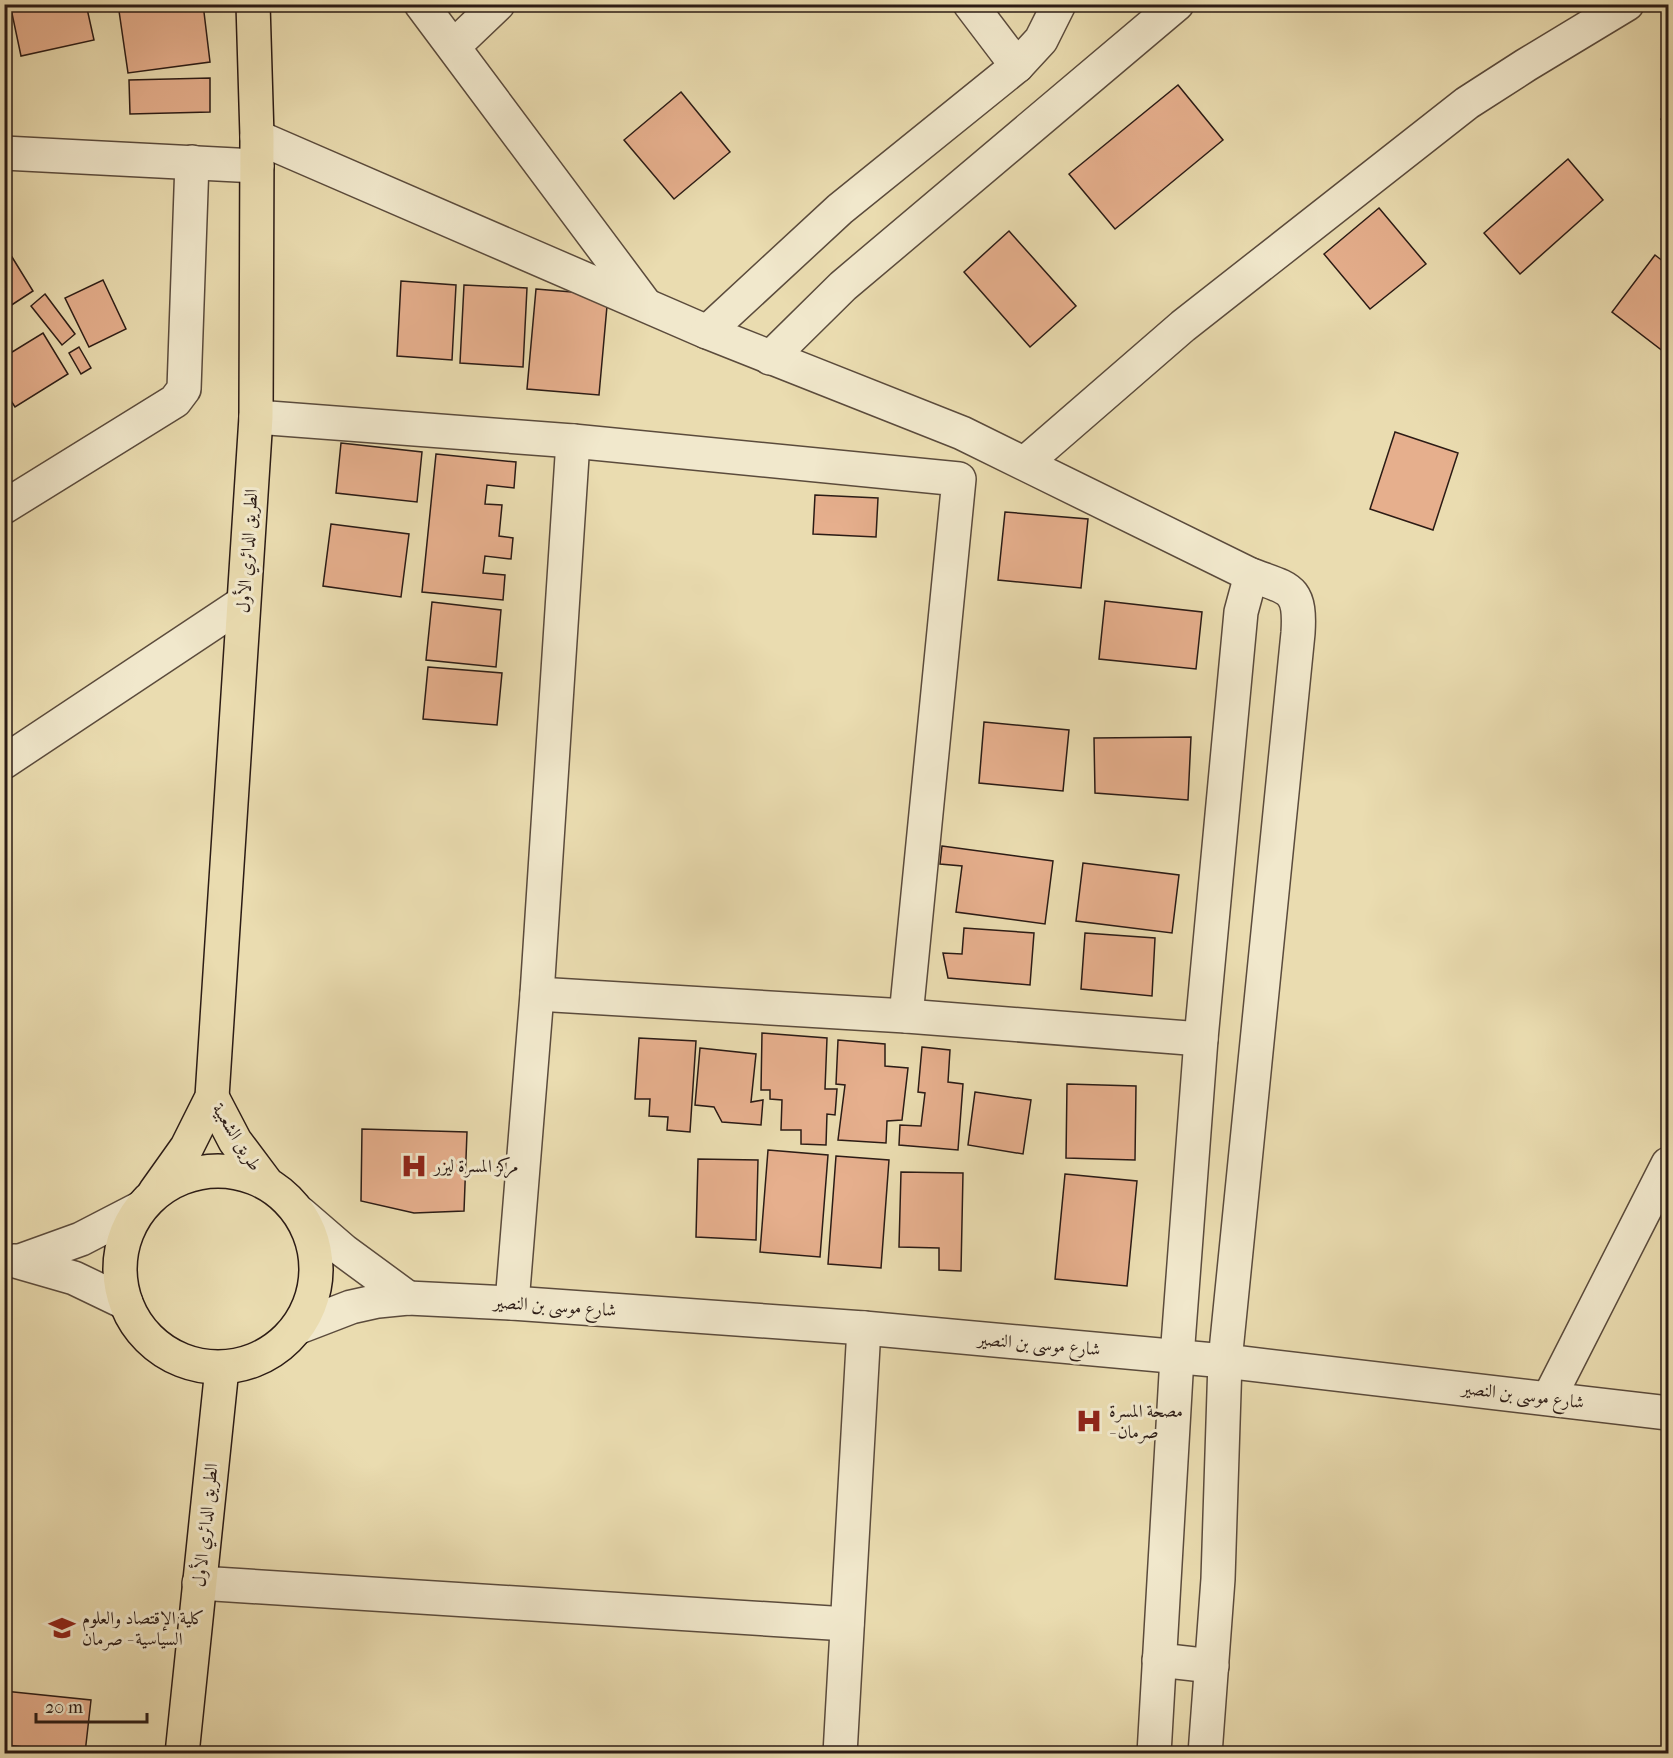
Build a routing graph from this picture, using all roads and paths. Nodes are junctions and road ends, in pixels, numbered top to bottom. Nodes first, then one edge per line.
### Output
1 (253, 4) edge
2 (422, 4) edge
3 (498, 4) edge
4 (970, 4) edge
5 (1059, 4) edge
6 (1177, 4) edge
7 (1627, 4) edge
8 (454, 46) junction
9 (1017, 66) junction
10 (257, 152) junction
11 (4, 153) edge
12 (192, 162) junction
13 (646, 306) junction
14 (707, 332) junction
15 (770, 358) junction
16 (256, 417) junction
17 (962, 433) junction
18 (573, 441) junction
19 (1026, 463) junction
20 (959, 478) junction
21 (4, 507) edge
22 (1251, 575) junction
23 (243, 603) junction
24 (4, 762) edge
25 (537, 994) junction
26 (906, 1016) junction
27 (1201, 1040) junction
28 (212, 1097) junction
29 (1668, 1164) edge
30 (265, 1181) junction
31 (147, 1200) junction
32 (300, 1213) junction
33 (12, 1261) edge
34 (408, 1298) junction
35 (126, 1303) junction
36 (512, 1303) junction
37 (299, 1328) junction
38 (864, 1328) junction
39 (1177, 1357) junction
40 (1225, 1361) junction
41 (222, 1368) junction
42 (1549, 1398) junction
43 (1668, 1413) edge
44 (199, 1583) junction
45 (847, 1624) junction
46 (1159, 1660) junction
47 (1212, 1666) junction
48 (182, 1754) edge
49 (840, 1754) edge
50 (1154, 1754) edge
51 (1205, 1754) edge

1 - 10 main road, الطريق الدائري الأول
2 - 8 street
3 - 8 street
4 - 9 street
5 - 9 street
6 - 15 street
7 - 19 street
8 - 13 street
9 - 14 street
10 - 12 street
10 - 13 street
10 - 16 main road, الطريق الدائري الأول
11 - 12 street
12 - 21 street
13 - 14 street
14 - 15 street
15 - 17 street
16 - 18 street
16 - 23 main road, الطريق الدائري الأول
17 - 19 street
17 - 20 street
18 - 20 street
18 - 25 street
19 - 22 street
20 - 26 street
22 - 27 street
22 - 40 street
23 - 24 street
23 - 28 main road, الطريق الدائري الأول
25 - 26 street
25 - 36 street
26 - 27 street
27 - 39 street
28 - 30 main road, طريق الشعبية
28 - 31 main road, طريق الشعبية
29 - 42 street
30 - 31 main road
30 - 32 main road
31 - 33 street
31 - 35 main road
32 - 34 street
32 - 37 main road
33 - 35 street
34 - 36 street, شارع موسى بن النصير
34 - 37 street, شارع موسى بن النصير
35 - 41 main road
36 - 38 street, شارع موسى بن النصير
37 - 41 main road
38 - 39 street, شارع موسى بن النصير
38 - 45 street
39 - 40 street, شارع موسى بن النصير
39 - 46 street
40 - 42 street, شارع موسى بن النصير
40 - 47 street
41 - 44 main road, الطريق الدائري الأول
42 - 43 street, شارع موسى بن النصير
44 - 45 street
44 - 48 main road, الطريق الدائري الأول
45 - 49 street
46 - 47 street
46 - 50 street
47 - 51 street

